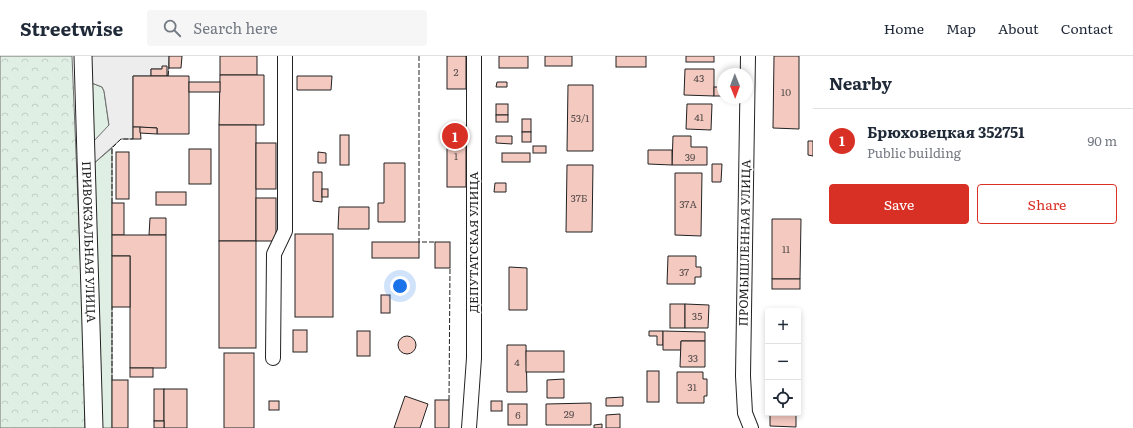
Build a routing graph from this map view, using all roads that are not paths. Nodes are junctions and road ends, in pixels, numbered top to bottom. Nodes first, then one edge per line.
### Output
1 (83, 56) edge
2 (285, 56) edge
3 (474, 56) edge
4 (748, 56) edge
5 (274, 358) dead end
6 (94, 428) edge
7 (469, 428) edge
8 (751, 428) edge

1 - 6 main road, ПРИВОКЗАЛЬНАЯ УЛИЦА
2 - 5 street
3 - 7 street, ДЕПУТАТСКАЯ УЛИЦА
4 - 8 street, ПРОМЫШЛЕННАЯ УЛИЦА

